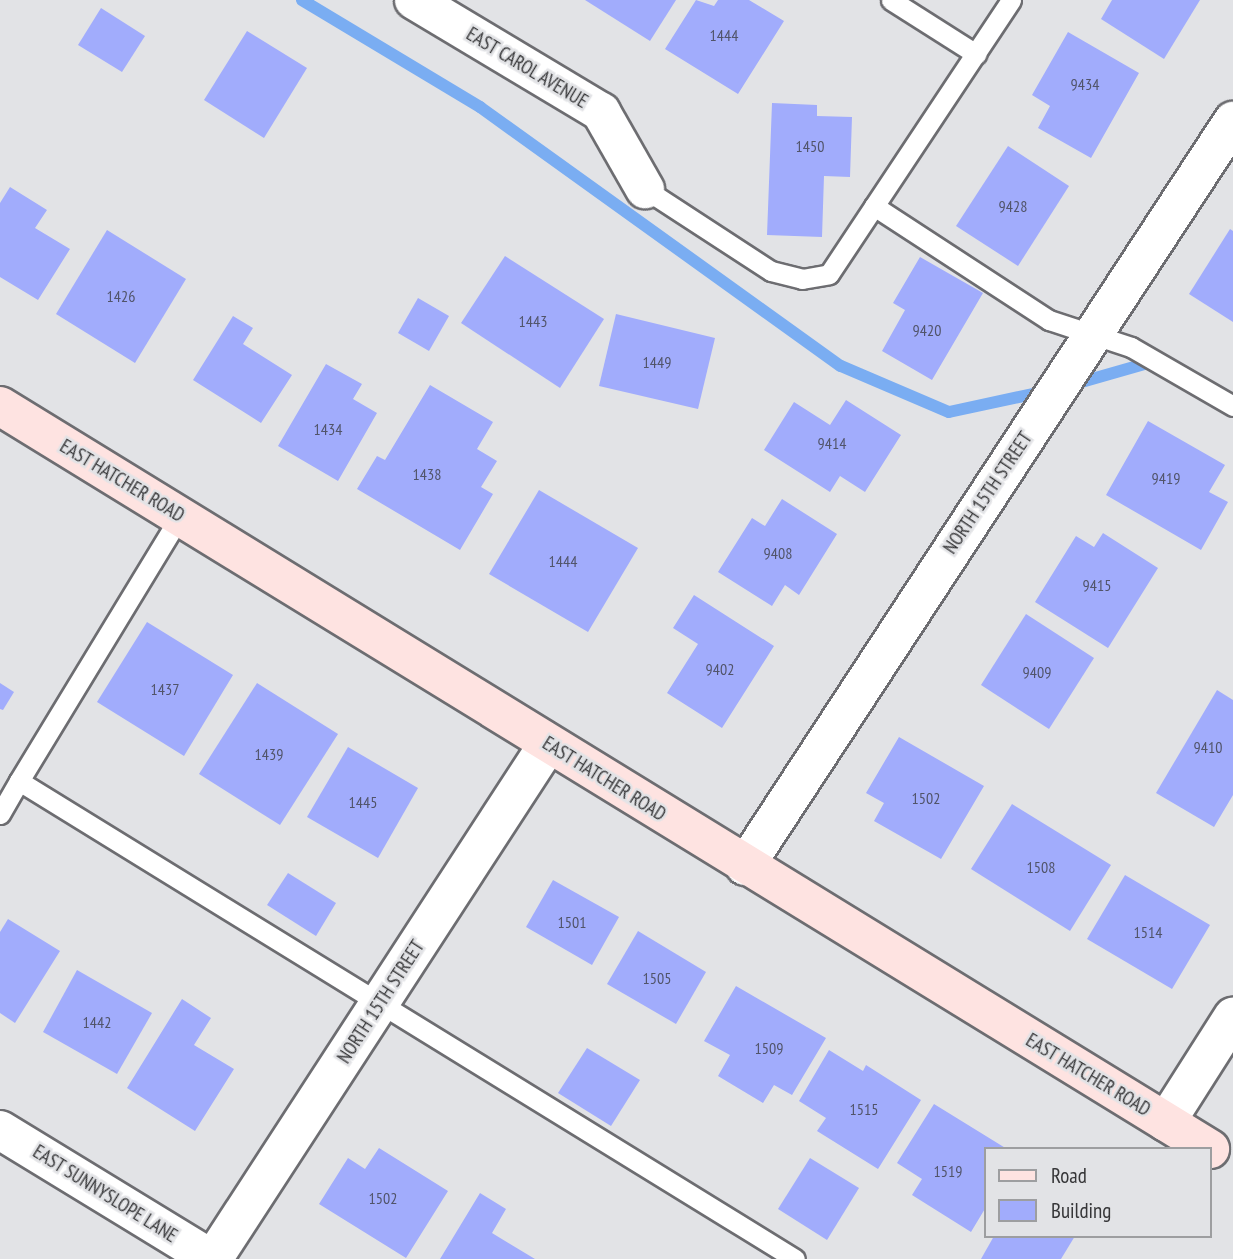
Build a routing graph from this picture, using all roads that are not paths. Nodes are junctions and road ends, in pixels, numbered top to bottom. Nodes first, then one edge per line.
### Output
1 (414, 0) edge
2 (891, 0) edge
3 (1011, 0) edge
4 (976, 54) junction
5 (1231, 129) edge
6 (645, 189) joint
7 (874, 206) junction
8 (1093, 335) junction
9 (1233, 406) edge
10 (0, 407) edge
11 (180, 516) junction
12 (548, 744) junction
13 (19, 781) junction
14 (0, 814) edge
15 (745, 866) junction
16 (379, 1005) junction
17 (1233, 1017) edge
18 (1166, 1122) junction
19 (0, 1130) edge
20 (1207, 1147) edge
21 (1212, 1150) edge
22 (1233, 1163) edge
23 (212, 1259) edge
24 (795, 1259) edge

1 - 6 street, EAST CAROL AVENUE
2 - 4 lane
3 - 4 lane
4 - 7 lane
5 - 8 street, NORTH 15TH STREET
6 - 7 lane
7 - 8 lane
8 - 9 lane
8 - 15 street, NORTH 15TH STREET
10 - 11 street, EAST HATCHER ROAD
11 - 12 street, EAST HATCHER ROAD
11 - 13 lane
12 - 15 street, EAST HATCHER ROAD
12 - 16 street, NORTH 15TH STREET
13 - 14 lane
13 - 16 lane
15 - 18 street, EAST HATCHER ROAD
16 - 23 street, NORTH 15TH STREET
16 - 24 lane
17 - 18 street
18 - 20 street, EAST HATCHER ROAD
19 - 23 street, EAST SUNNYSLOPE LANE
21 - 22 street, EAST HATCHER ROAD

